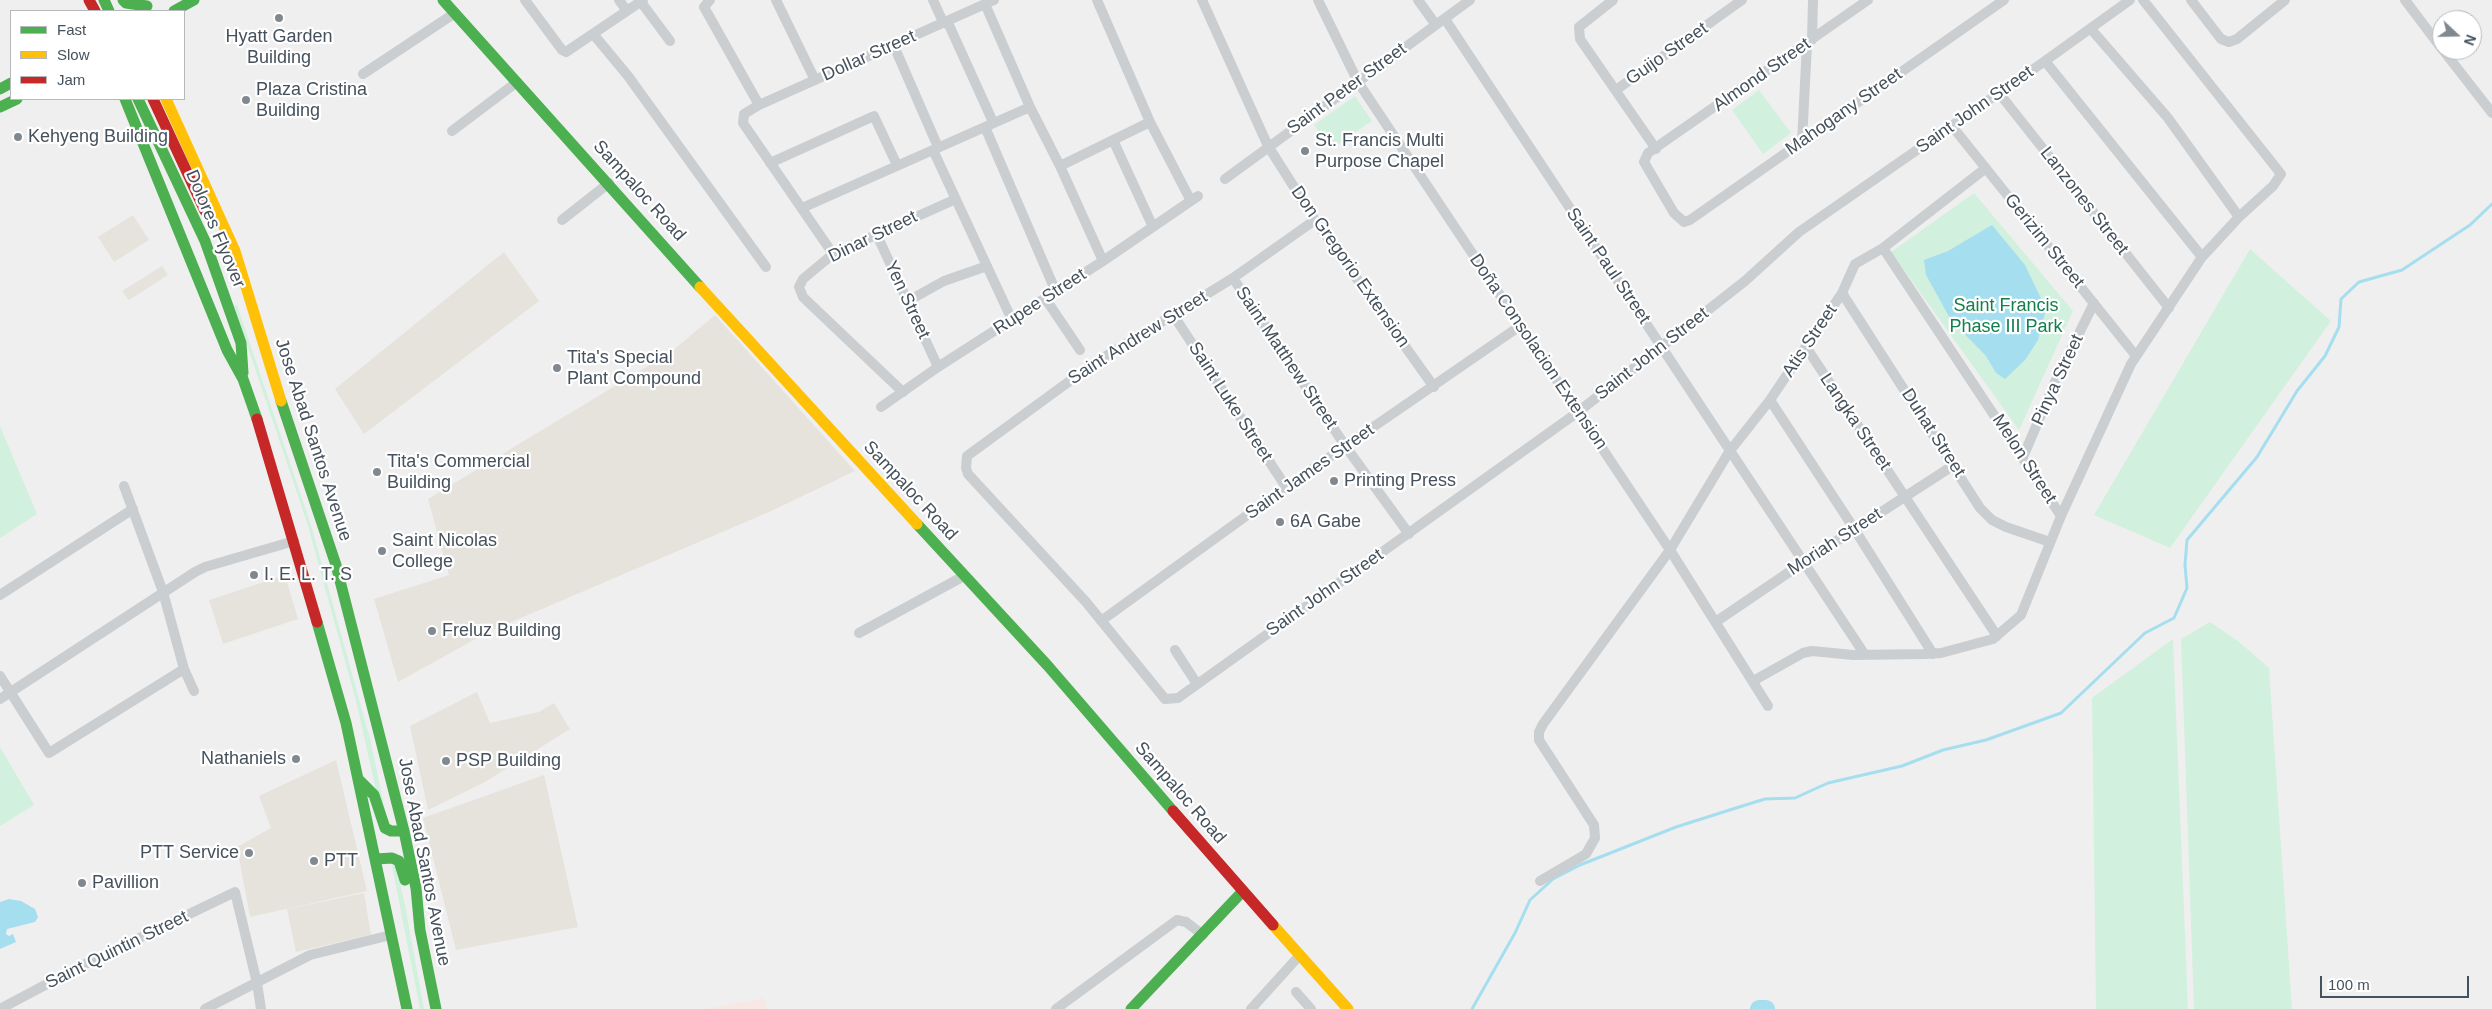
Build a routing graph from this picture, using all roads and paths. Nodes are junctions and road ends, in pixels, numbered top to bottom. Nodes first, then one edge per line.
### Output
1 (123, 0) edge
2 (157, 0) edge
3 (194, 0) edge
4 (443, 0) edge
5 (525, 0) edge
6 (619, 0) edge
7 (710, 0) edge
8 (776, 0) edge
9 (933, 0) edge
10 (1096, 0) edge
11 (1202, 0) edge
12 (1318, 0) edge
13 (1418, 0) edge
14 (1470, 0) edge
15 (1613, 0) edge
16 (1742, 0) edge
17 (1813, 0) edge
18 (1868, 0) edge
19 (2004, 0) edge
20 (2130, 0) edge
21 (2143, 0) edge
22 (2191, 0) edge
23 (2285, 0) edge
24 (2405, 0) edge
25 (642, 1) edge
26 (989, 2) edge
27 (143, 9) edge
28 (176, 10) edge
29 (627, 11) junction
30 (455, 13) junction
31 (943, 22) junction
32 (1440, 22) junction
33 (2092, 29) junction
34 (594, 34) junction
35 (2432, 36) edge
36 (670, 41) dead end
37 (1810, 42) junction
38 (894, 46) junction
39 (2451, 60) edge
40 (2045, 61) junction
41 (363, 74) dead end
42 (815, 80) junction
43 (516, 82) junction
44 (1358, 82) junction
45 (1616, 90) junction
46 (1999, 94) junction
47 (15, 100) edge
48 (119, 100) edge
49 (125, 100) edge
50 (138, 100) edge
51 (153, 100) edge
52 (166, 100) edge
53 (759, 105) junction
54 (0, 107) edge
55 (1030, 107) junction
56 (2492, 113) edge
57 (131, 118) junction
58 (1150, 122) junction
59 (989, 124) junction
60 (1952, 126) junction
61 (452, 131) dead end
62 (1113, 140) junction
63 (1802, 142) junction
64 (1268, 146) junction
65 (935, 148) junction
66 (1656, 149) junction
67 (770, 163) junction
68 (897, 165) junction
69 (1060, 166) junction
70 (1986, 168) junction
71 (1225, 179) dead end
72 (609, 183) junction
73 (956, 198) junction
74 (802, 208) junction
75 (2239, 217) junction
76 (562, 220) dead end
77 (1315, 220) junction
78 (1153, 227) junction
79 (876, 233) junction
80 (1883, 248) junction
81 (833, 254) junction
82 (2202, 257) junction
83 (1103, 261) junction
84 (766, 266) dead end
85 (987, 266) junction
86 (1233, 278) junction
87 (1056, 292) junction
88 (1842, 293) junction
89 (1045, 298) junction
90 (908, 301) junction
91 (2094, 303) junction
92 (2169, 308) junction
93 (1174, 316) junction
94 (1012, 320) junction
95 (1520, 326) junction
96 (257, 328) junction
97 (1661, 346) junction
98 (1806, 348) junction
99 (1080, 350) dead end
100 (2136, 356) junction
101 (938, 367) junction
102 (243, 379) junction
103 (1434, 387) junction
104 (903, 392) junction
105 (1770, 400) junction
106 (881, 407) dead end
107 (1578, 412) junction
108 (1346, 447) junction
109 (1729, 452) junction
110 (2023, 457) junction
111 (1954, 465) junction
112 (124, 486) dead end
113 (1286, 487) junction
114 (1904, 497) junction
115 (133, 509) junction
116 (2061, 516) junction
117 (1855, 530) junction
118 (1408, 534) junction
119 (294, 541) junction
120 (2050, 542) junction
121 (1670, 550) junction
122 (1804, 562) junction
123 (964, 576) junction
124 (163, 592) junction
125 (0, 595) edge
126 (1101, 621) junction
127 (1717, 621) junction
128 (859, 633) dead end
129 (1997, 636) junction
130 (1175, 650) dead end
131 (1933, 654) junction
132 (1865, 655) junction
133 (184, 669) junction
134 (0, 676) edge
135 (1753, 681) junction
136 (1198, 684) junction
137 (194, 691) dead end
138 (10, 692) junction
139 (0, 699) edge
140 (1768, 706) dead end
141 (358, 780) junction
142 (404, 831) junction
143 (376, 859) junction
144 (1540, 881) dead end
145 (416, 888) junction
146 (1243, 891) junction
147 (391, 935) junction
148 (1204, 935) junction
149 (1299, 956) junction
150 (257, 983) junction
151 (1296, 992) dead end
152 (0, 1009) edge
153 (205, 1009) edge
154 (261, 1009) edge
155 (407, 1009) edge
156 (436, 1009) edge
157 (1056, 1009) edge
158 (1131, 1009) edge
159 (1251, 1009) edge
160 (1311, 1009) edge
161 (1348, 1009) edge

1 - 27 main road
2 - 27 main road
3 - 28 main road
4 - 30 main road, Sampaloc Road
5 - 34 street
6 - 29 street
7 - 53 street
8 - 42 street
9 - 31 street
10 - 58 street
11 - 64 street, Don Gregorio Extension
12 - 44 street, Doña Consolacion Extension
13 - 32 street, Saint Paul Street
14 - 32 street, Saint Peter Street
15 - 45 street
16 - 45 street, Guijo Street
17 - 37 street
18 - 37 street, Almond Street
19 - 63 street, Mahogany Street
20 - 33 street, Saint John Street
21 - 75 street
22 - 23 street
24 - 35 street
25 - 29 street
25 - 36 street
26 - 31 street, Dollar Street
26 - 55 street
29 - 34 street
30 - 41 street
30 - 43 main road, Sampaloc Road
31 - 38 street, Dollar Street
31 - 59 street
32 - 44 street, Saint Peter Street
32 - 97 street, Saint Paul Street
33 - 40 street, Saint John Street
33 - 75 street
34 - 84 street
37 - 63 street
37 - 66 street, Almond Street
38 - 42 street, Dollar Street
38 - 65 street
39 - 56 street
40 - 46 street, Saint John Street
40 - 82 street
42 - 53 street, Dollar Street
43 - 61 street
43 - 72 main road, Sampaloc Road
44 - 64 street, Saint Peter Street
44 - 95 street, Doña Consolacion Extension
45 - 66 street
46 - 60 street, Saint John Street
46 - 92 street, Lanzones Street
47 - 54 main road
48 - 57 main road
49 - 57 main road
50 - 102 main road, Dolores Flyover
51 - 96 main road, Dolores Flyover
52 - 96 main road, Jose Abad Santos Avenue
53 - 67 street, Dollar Street
55 - 59 street
55 - 69 street
57 - 102 main road
58 - 62 street
58 - 78 street, Rupee Street
59 - 65 street
59 - 87 street
60 - 70 street, Gerizim Street
60 - 97 street, Saint John Street
62 - 69 street
62 - 78 street
63 - 66 street, Mahogany Street
64 - 71 street, Saint Peter Street
64 - 77 street, Don Gregorio Extension
65 - 68 street
65 - 73 street
67 - 68 street
67 - 74 street
68 - 74 street
69 - 83 street
70 - 80 street, Atis Street
70 - 91 street, Gerizim Street
72 - 76 street
72 - 123 main road, Sampaloc Road
73 - 79 street, Dinar Street
73 - 85 street
74 - 81 street
75 - 82 street
77 - 86 street, Saint Andrew Street
77 - 103 street, Don Gregorio Extension
78 - 83 street, Rupee Street
79 - 81 street, Dinar Street
79 - 90 street, Yen Street
80 - 88 street, Atis Street
80 - 110 street, Melon Street
81 - 104 street, Dinar Street
82 - 92 street
83 - 87 street, Rupee Street
85 - 90 street
85 - 94 street
86 - 93 street, Saint Andrew Street
86 - 108 street, Saint Matthew Street
87 - 89 street, Rupee Street
88 - 98 street, Atis Street
88 - 111 street, Duhat Street
89 - 94 street, Rupee Street
89 - 99 street
90 - 101 street, Yen Street
91 - 100 street, Gerizim Street
91 - 110 street, Pinya Street
92 - 100 street
93 - 113 street, Saint Luke Street
93 - 126 street, Saint Andrew Street
94 - 101 street, Rupee Street
95 - 103 street, Saint James Street
95 - 107 street, Doña Consolacion Extension
96 - 142 main road, Jose Abad Santos Avenue
97 - 107 street, Saint John Street
97 - 109 street, Saint Paul Street
98 - 105 street, Atis Street
98 - 114 street, Langka Street
100 - 116 street
101 - 104 street, Rupee Street
102 - 119 main road
103 - 108 street, Saint James Street
104 - 106 street, Rupee Street
105 - 109 street, Atis Street
105 - 117 street
107 - 118 street, Saint John Street
107 - 121 street, Doña Consolacion Extension
108 - 113 street, Saint James Street
108 - 118 street, Saint Matthew Street
109 - 121 street, Atis Street
109 - 122 street, Saint Paul Street
110 - 116 street, Melon Street
111 - 114 street, Moriah Street
111 - 120 street, Duhat Street
112 - 115 street
113 - 126 street, Saint James Street
114 - 117 street, Moriah Street
114 - 129 street, Langka Street
115 - 124 street
115 - 125 street
116 - 120 street, Melon Street
117 - 122 street, Moriah Street
117 - 131 street
118 - 136 street, Saint John Street
119 - 124 street
119 - 141 main road
120 - 129 street, Melon Street
121 - 127 street, Doña Consolacion Extension
121 - 144 street, Atis Street
122 - 127 street, Moriah Street
122 - 132 street, Saint Paul Street
123 - 128 street
123 - 146 main road, Sampaloc Road
124 - 133 street
124 - 138 street
126 - 136 street, Saint John Street
127 - 135 street, Doña Consolacion Extension
129 - 131 street, Melon Street
130 - 136 street
131 - 132 street, Melon Street
132 - 135 street, Melon Street
133 - 137 street
133 - 138 street
134 - 138 street
135 - 140 street, Doña Consolacion Extension
138 - 139 street
141 - 142 main road
141 - 143 main road
142 - 145 main road, Jose Abad Santos Avenue
143 - 145 main road
143 - 147 main road
145 - 156 main road, Jose Abad Santos Avenue
146 - 148 main road
146 - 149 main road, Sampaloc Road
147 - 150 street
147 - 155 main road
148 - 157 street
148 - 158 main road
149 - 159 street
149 - 161 main road, Sampaloc Road
150 - 152 street, Saint Quintin Street
150 - 153 street
150 - 154 street
151 - 160 street

